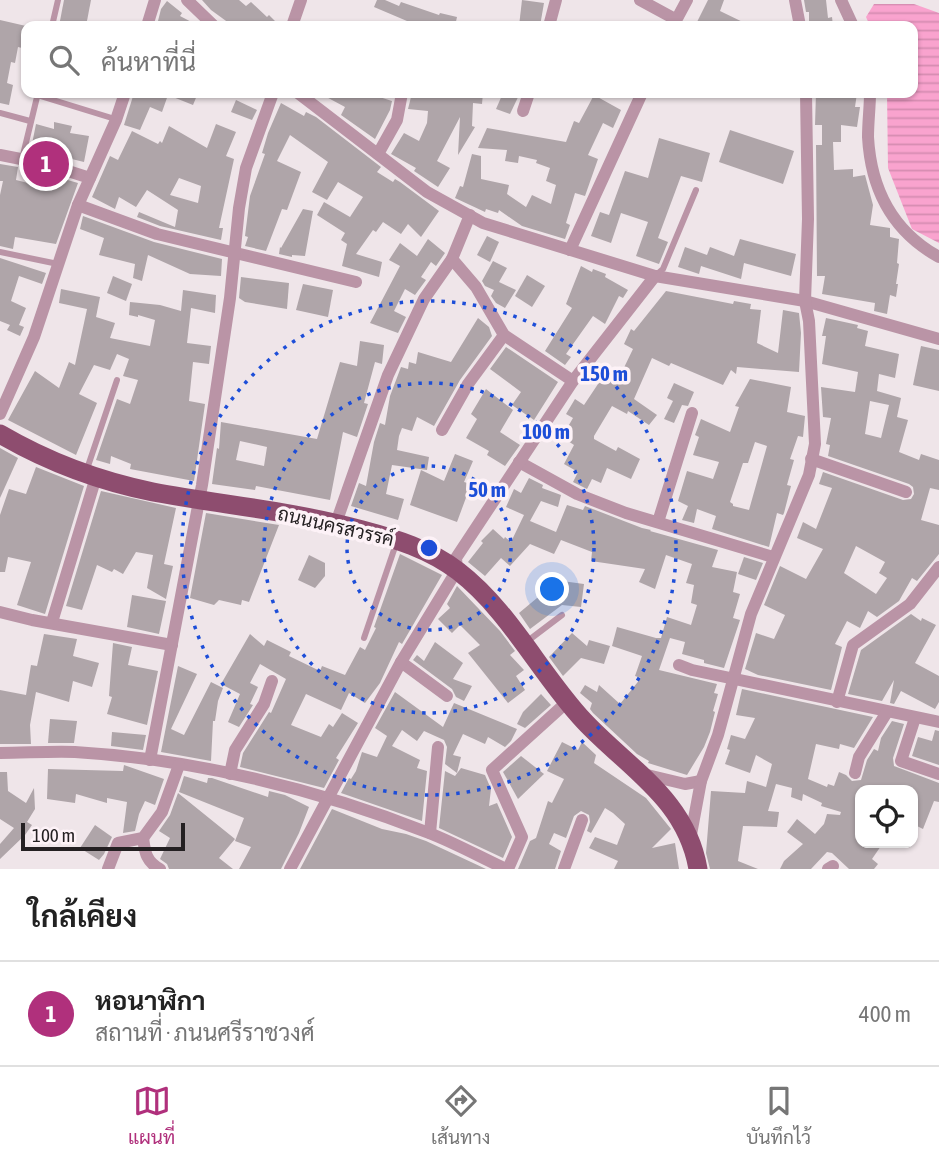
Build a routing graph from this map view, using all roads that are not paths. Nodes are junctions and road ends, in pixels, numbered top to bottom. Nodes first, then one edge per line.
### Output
1 (58, 0) edge
2 (155, 0) edge
3 (187, 0) edge
4 (301, 0) edge
5 (556, 0) edge
6 (640, 0) edge
7 (687, 0) edge
8 (795, 0) edge
9 (841, 0) edge
10 (53, 21) edge
11 (149, 21) edge
12 (209, 21) edge
13 (294, 21) edge
14 (550, 21) edge
15 (671, 21) edge
16 (675, 21) edge
17 (799, 21) edge
18 (851, 21) edge
19 (36, 98) edge
20 (49, 98) edge
21 (123, 98) edge
22 (271, 98) edge
23 (305, 98) edge
24 (401, 98) edge
25 (527, 98) edge
26 (640, 98) edge
27 (806, 98) edge
28 (870, 98) edge
29 (523, 111) dead end
30 (0, 113) edge
31 (116, 120) junction
32 (30, 121) junction
33 (378, 154) junction
34 (0, 155) edge
35 (22, 159) junction
36 (90, 178) junction
37 (696, 190) dead end
38 (78, 205) junction
39 (470, 215) junction
40 (570, 250) junction
41 (0, 251) edge
42 (234, 254) junction
43 (939, 257) edge
44 (452, 259) junction
45 (58, 264) junction
46 (655, 276) junction
47 (356, 282) dead end
48 (805, 301) junction
49 (503, 335) junction
50 (939, 339) edge
51 (117, 380) dead end
52 (573, 381) junction
53 (0, 414) edge
54 (692, 414) dead end
55 (442, 430) dead end
56 (0, 434) edge
57 (811, 459) junction
58 (519, 462) junction
59 (91, 476) junction
60 (906, 492) dead end
61 (199, 499) junction
62 (658, 522) junction
63 (337, 523) junction
64 (398, 539) junction
65 (773, 557) junction
66 (939, 567) edge
67 (457, 570) junction
68 (0, 611) edge
69 (562, 615) dead end
70 (52, 622) junction
71 (364, 638) dead end
72 (524, 644) junction
73 (172, 645) junction
74 (401, 662) junction
75 (679, 665) dead end
76 (734, 677) junction
77 (272, 681) dead end
78 (447, 696) dead end
79 (567, 702) junction
80 (837, 702) junction
81 (887, 712) junction
82 (915, 718) junction
83 (939, 722) edge
84 (438, 747) dead end
85 (0, 753) edge
86 (150, 760) junction
87 (179, 765) junction
88 (638, 773) junction
89 (855, 773) dead end
90 (230, 774) junction
91 (939, 774) edge
92 (701, 781) junction
93 (328, 797) junction
94 (582, 820) dead end
95 (430, 833) junction
96 (143, 838) junction
97 (690, 840) junction
98 (108, 869) edge
99 (160, 869) edge
100 (290, 869) edge
101 (507, 869) edge
102 (564, 869) edge
103 (698, 869) edge

1 - 10 lane
2 - 11 street
3 - 12 street
4 - 13 street
5 - 14 street
6 - 15 street
7 - 16 street
8 - 17 street
9 - 18 street
19 - 32 lane
20 - 31 lane
21 - 31 street
22 - 42 street
23 - 33 street
24 - 33 street
25 - 29 street
26 - 40 street
27 - 48 street
28 - 43 street
30 - 32 lane
31 - 36 street
32 - 35 lane
33 - 39 street
34 - 35 street
35 - 36 street
36 - 38 street
37 - 46 lane
38 - 42 street
38 - 45 street
39 - 40 street
39 - 44 street
40 - 46 street
41 - 45 lane
42 - 47 street
42 - 61 street
44 - 49 street
44 - 63 street
45 - 53 street
46 - 48 street
46 - 52 street
48 - 50 street
48 - 57 street
49 - 52 street
49 - 55 street
51 - 59 lane
52 - 58 street
54 - 62 street
56 - 59 main road, ถนนนครสวรรค์
57 - 60 street
57 - 65 street
58 - 62 street
58 - 67 street
59 - 61 main road, ถนนนครสวรรค์
59 - 70 street
61 - 63 main road, ถนนนครสวรรค์
61 - 73 street
62 - 65 street
63 - 64 main road, ถนนนครสวรรค์
64 - 67 main road, ถนนนครสวรรค์
64 - 71 lane
65 - 76 street
66 - 80 street
67 - 72 main road, ถนนนครสวรรค์
67 - 74 street
68 - 70 street
69 - 72 lane
70 - 73 street
72 - 79 main road, ถนนนครสวรรค์
73 - 86 street
74 - 78 street
74 - 93 street
75 - 76 street
76 - 80 street
76 - 92 street
77 - 90 street
79 - 88 main road, ถนนนครสวรรค์
79 - 101 street
80 - 81 street
81 - 82 street
81 - 89 street
82 - 83 street
82 - 91 street
84 - 95 street
85 - 86 street
86 - 87 street
87 - 90 street
87 - 96 street
88 - 92 street
88 - 97 main road, ถนนนครสวรรค์
90 - 93 street
92 - 97 street
93 - 95 street
93 - 100 street
94 - 102 street
95 - 101 street
96 - 98 street
96 - 99 street
97 - 103 main road, ถนนนครสวรรค์

